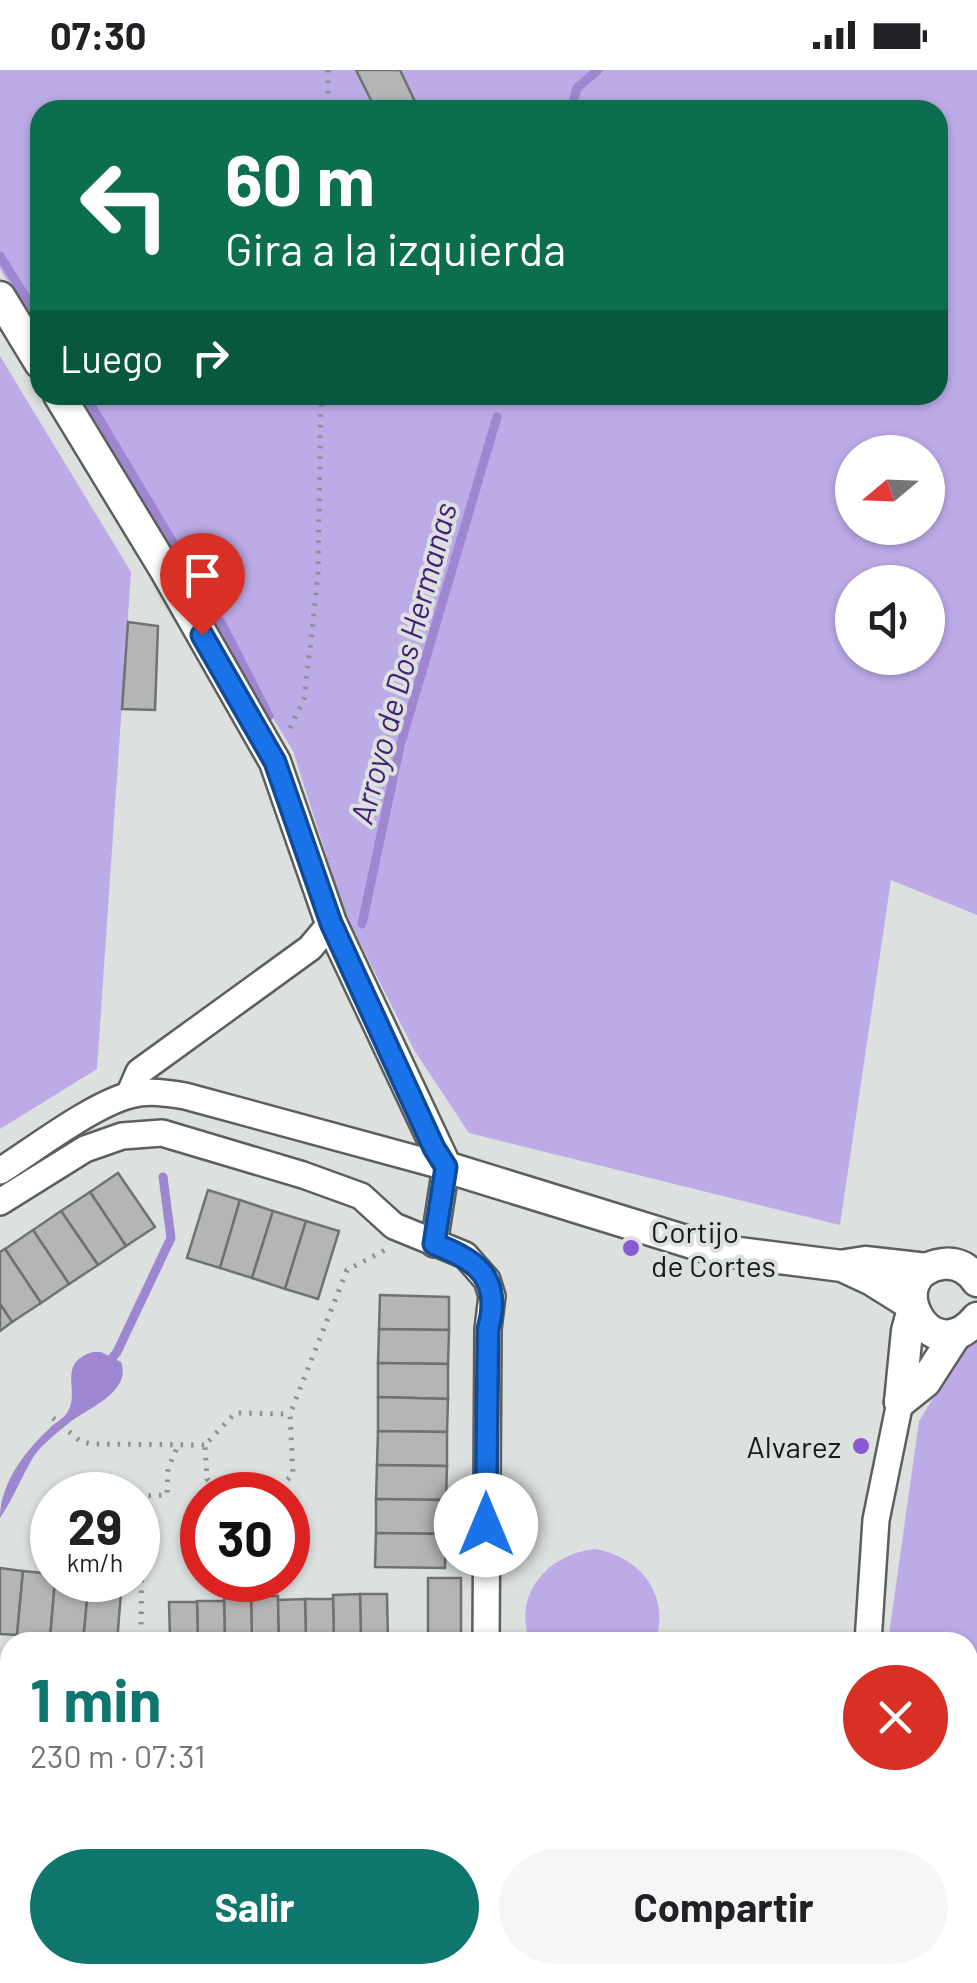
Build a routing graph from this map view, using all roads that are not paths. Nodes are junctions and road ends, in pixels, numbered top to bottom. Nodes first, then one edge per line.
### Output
1 (0, 297) edge
2 (30, 346) edge
3 (66, 405) edge
4 (331, 923) junction
5 (129, 1095) junction
6 (446, 1167) junction
7 (0, 1171) edge
8 (0, 1202) edge
9 (424, 1239) junction
10 (951, 1260) edge
11 (842, 1266) junction
12 (977, 1281) edge
13 (912, 1307) junction
14 (966, 1326) edge
15 (900, 1402) junction
16 (486, 1632) edge
17 (869, 1632) edge

1 - 2 street
3 - 4 street
4 - 5 street
4 - 6 street
5 - 6 street
5 - 7 street
6 - 9 street
6 - 11 street
8 - 9 street
9 - 16 street
10 - 11 street
10 - 12 street
10 - 13 street
11 - 13 street
13 - 14 street
13 - 15 street
14 - 15 street
15 - 17 street

